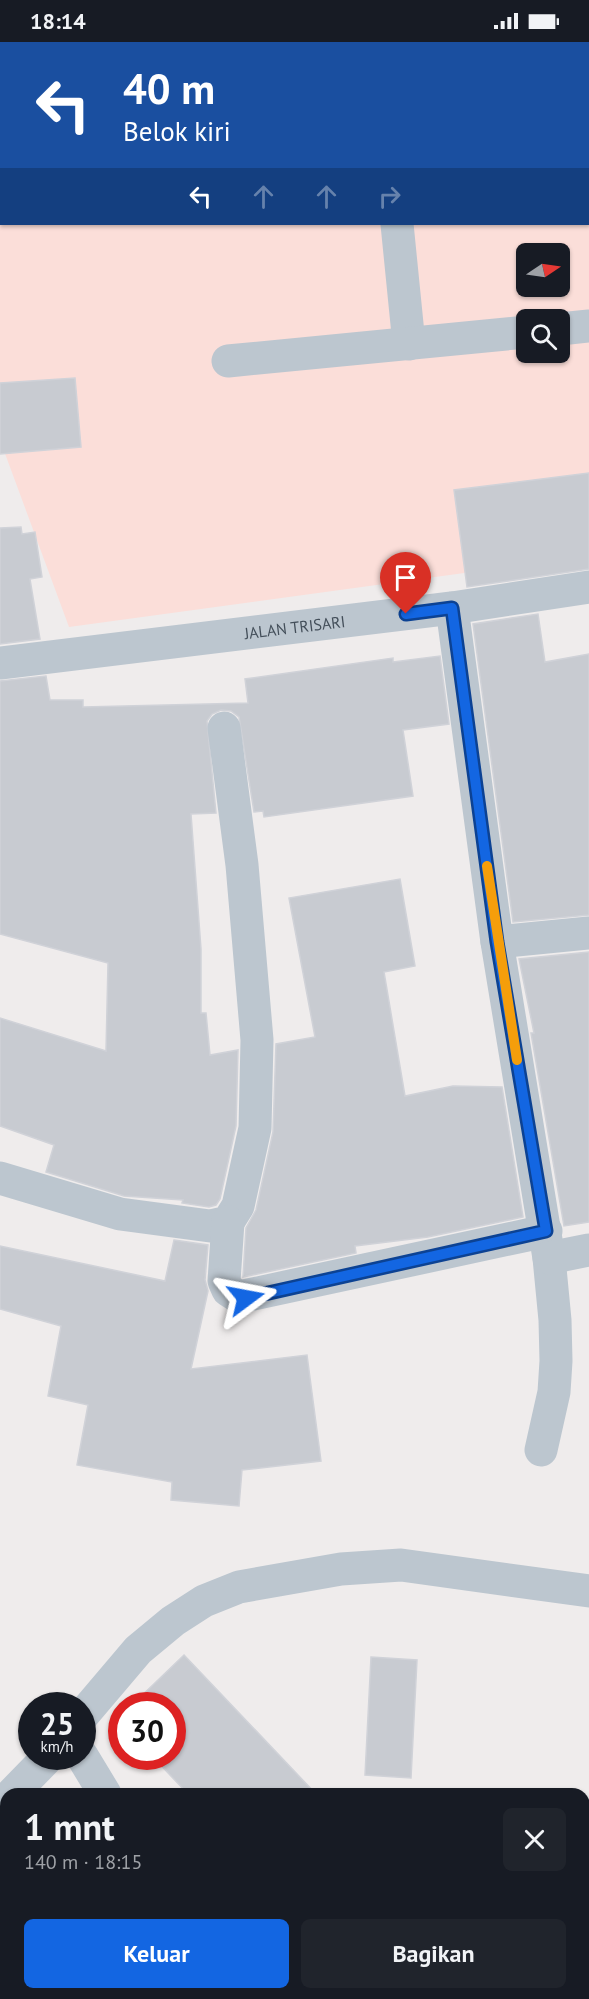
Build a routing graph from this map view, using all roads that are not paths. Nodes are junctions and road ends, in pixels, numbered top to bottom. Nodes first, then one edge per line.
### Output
1 (397, 225) edge
2 (589, 326) edge
3 (570, 328) edge
4 (516, 333) edge
5 (409, 344) junction
6 (228, 361) dead end
7 (589, 587) edge
8 (452, 608) junction
9 (0, 663) edge
10 (224, 728) dead end
11 (589, 933) edge
12 (497, 942) junction
13 (0, 1178) edge
14 (228, 1222) junction
15 (548, 1245) junction
16 (589, 1250) edge
17 (541, 1450) dead end
18 (589, 1591) edge
19 (96, 1700) edge
20 (35, 1770) edge
21 (90, 1770) edge
22 (18, 1788) edge
23 (101, 1788) edge

1 - 5 street
2 - 3 street
4 - 5 street
5 - 6 street
7 - 8 street, JALAN TRISARI
8 - 9 street, JALAN TRISARI
8 - 12 street
10 - 14 street
11 - 12 street
12 - 15 street
13 - 14 street
14 - 15 street
15 - 16 street
15 - 17 street
18 - 19 street
20 - 22 street
21 - 23 street

